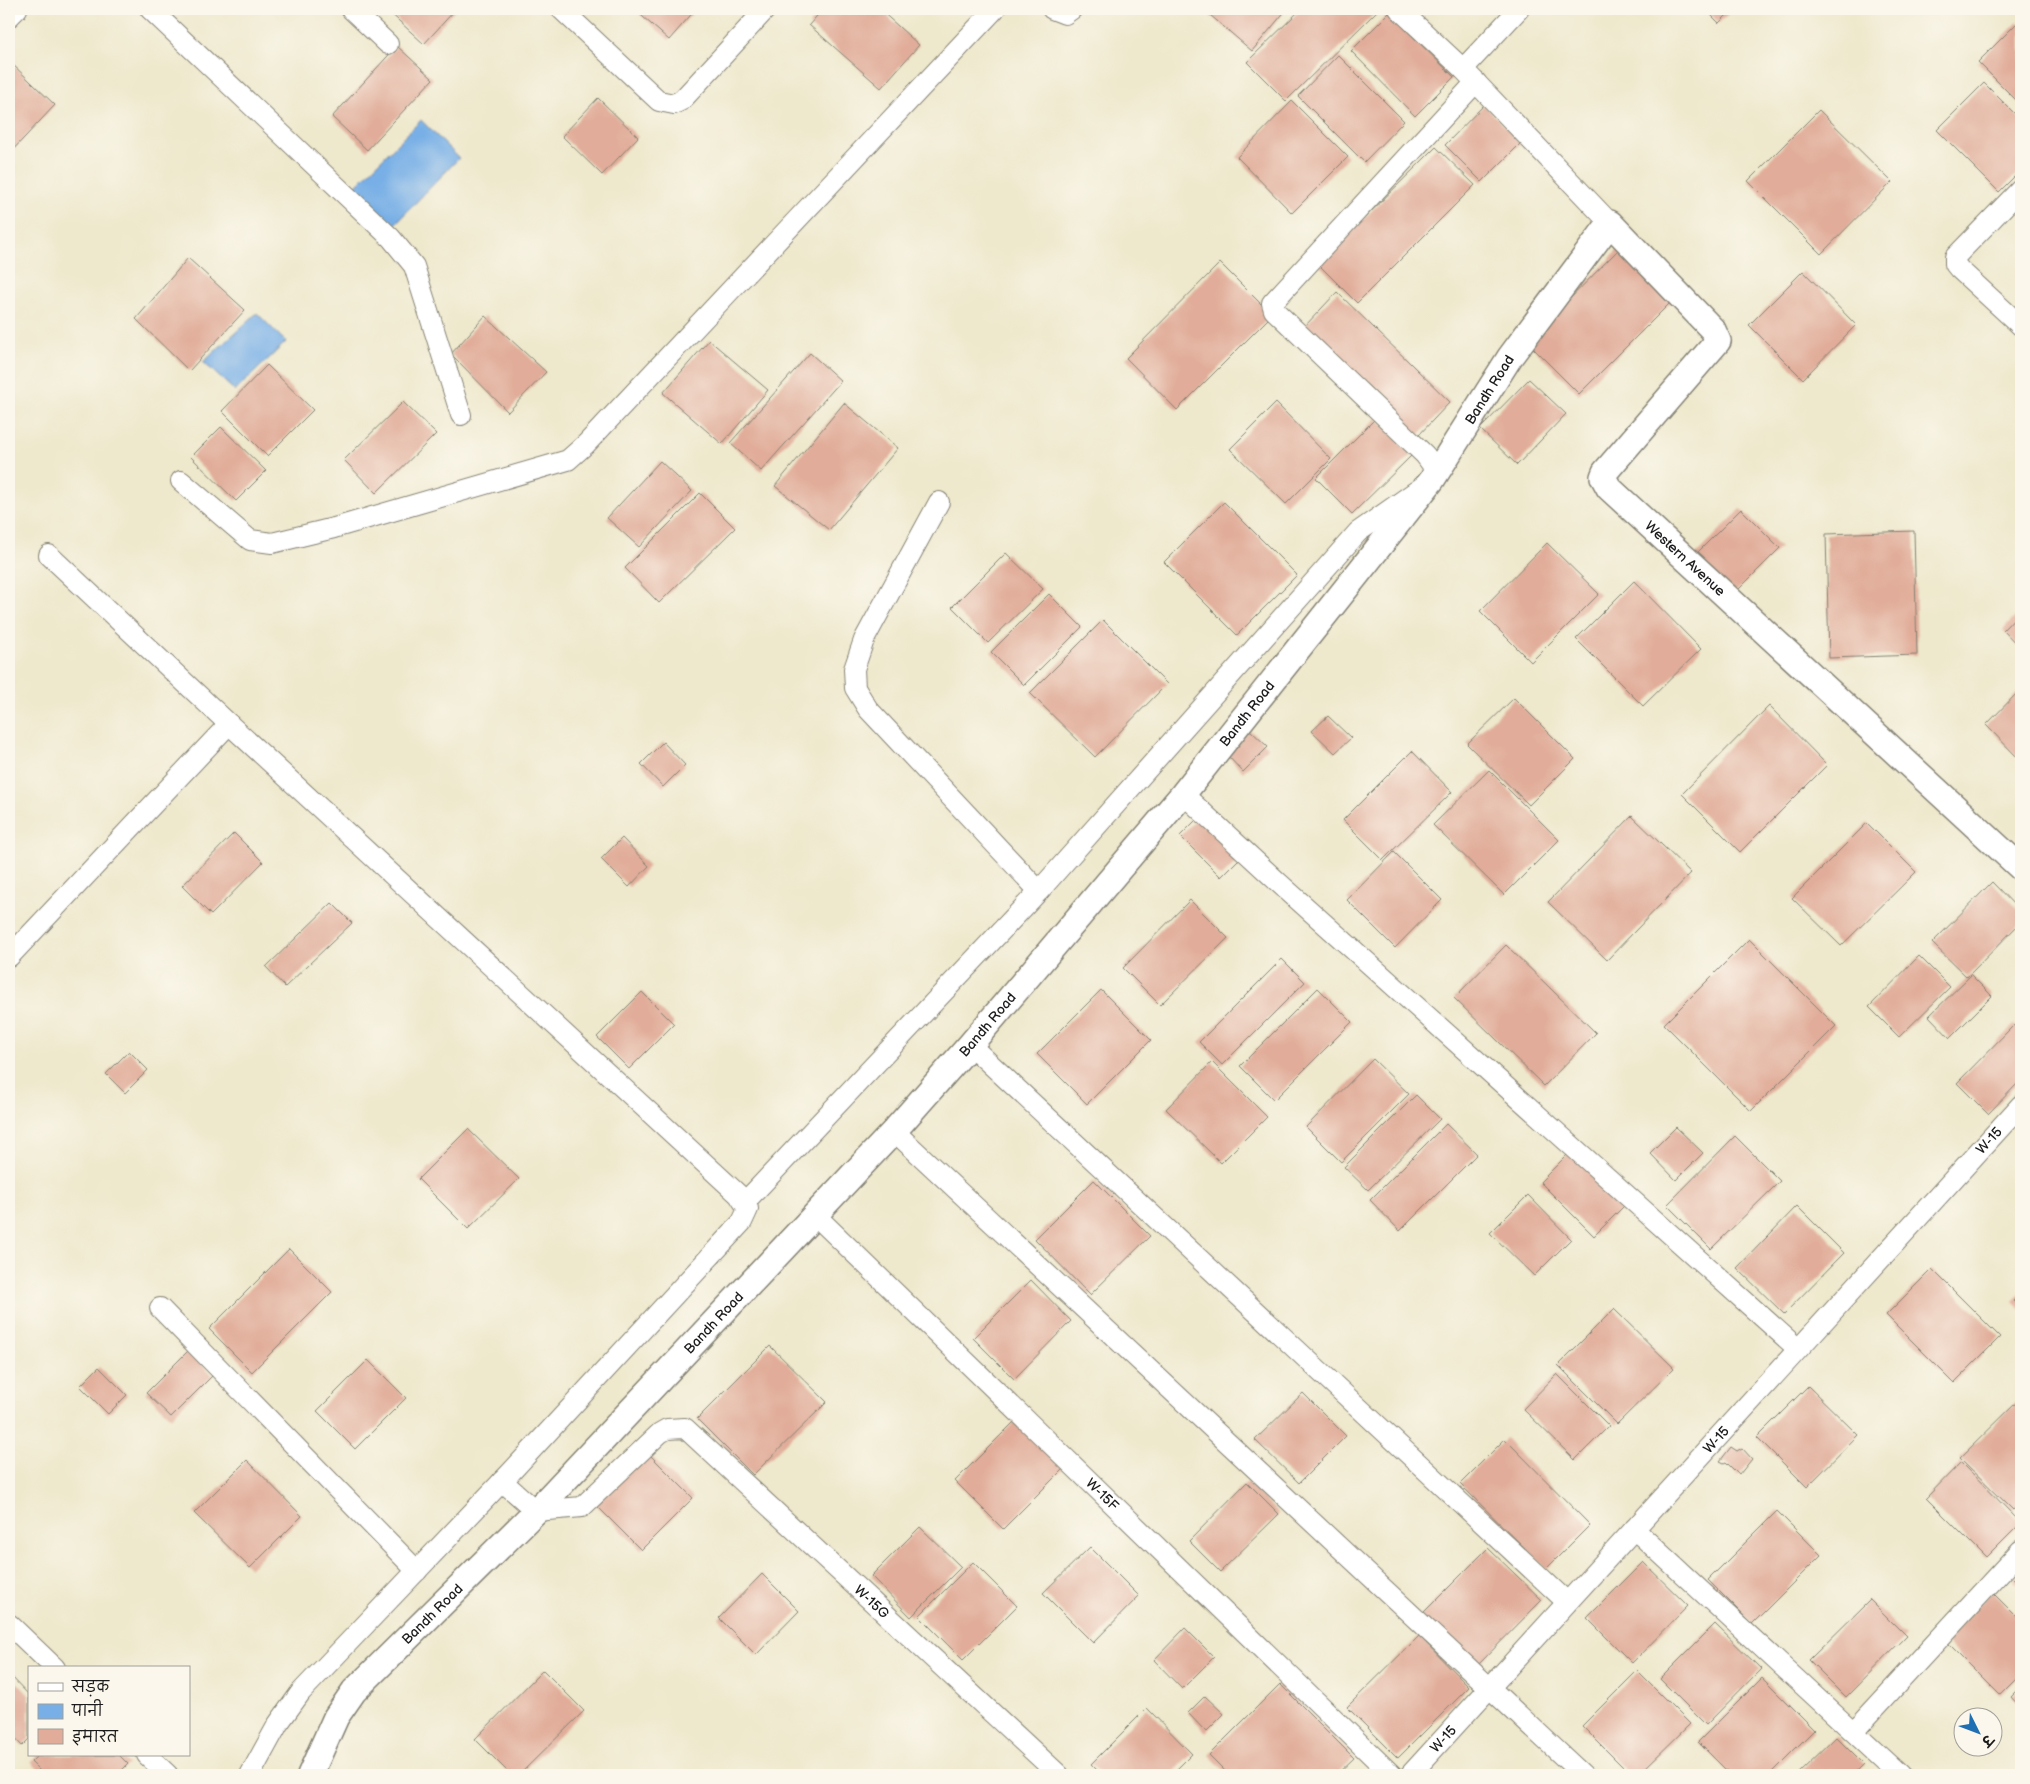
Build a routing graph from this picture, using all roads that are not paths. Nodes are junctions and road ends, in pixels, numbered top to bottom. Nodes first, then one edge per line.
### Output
1 (17, 9) edge
2 (150, 9) edge
3 (351, 9) edge
4 (562, 9) edge
5 (766, 9) edge
6 (995, 9) edge
7 (1052, 9) edge
8 (1072, 9) edge
9 (1399, 9) edge
10 (1520, 9) edge
11 (9, 17) edge
12 (388, 44) dead end
13 (1469, 75) junction
14 (2021, 189) edge
15 (1610, 224) junction
16 (2021, 326) edge
17 (461, 415) dead end
18 (1432, 480) junction
19 (181, 481) dead end
20 (939, 502) dead end
21 (49, 555) dead end
22 (229, 724) junction
23 (1184, 794) junction
24 (2020, 865) edge
25 (1040, 891) junction
26 (9, 957) edge
27 (970, 1044) junction
28 (2021, 1105) edge
29 (894, 1131) junction
30 (745, 1202) junction
31 (814, 1214) junction
32 (160, 1308) dead end
33 (1797, 1348) junction
34 (502, 1481) junction
35 (536, 1511) junction
36 (1634, 1529) junction
37 (2021, 1550) edge
38 (417, 1572) junction
39 (1567, 1602) junction
40 (9, 1624) edge
41 (53, 1666) edge
42 (1488, 1688) junction
43 (1854, 1731) junction
44 (148, 1756) edge
45 (168, 1775) edge
46 (250, 1775) edge
47 (310, 1775) edge
48 (1059, 1775) edge
49 (1392, 1775) edge
50 (1410, 1775) edge
51 (1584, 1775) edge
52 (1900, 1775) edge

1 - 11 street
2 - 17 street
3 - 12 street
4 - 5 street
6 - 19 street
7 - 8 street
9 - 13 street
10 - 13 street
13 - 15 street
13 - 18 street
14 - 16 street
15 - 18 street, Bandh Road
15 - 24 street, Western Avenue
18 - 23 street, Bandh Road
18 - 25 street
20 - 25 street
21 - 22 street
22 - 26 street
22 - 30 street
23 - 27 street, Bandh Road
23 - 33 street
25 - 30 street
27 - 29 street, Bandh Road
27 - 39 street
28 - 33 street, W-15
29 - 31 street, Bandh Road
29 - 42 street
30 - 34 street
31 - 35 street, Bandh Road
31 - 49 street, W-15F
32 - 38 street
33 - 36 street, W-15
34 - 35 street
34 - 38 street
35 - 47 street, Bandh Road
35 - 48 street, W-15G
36 - 39 street, W-15
36 - 43 street
37 - 43 street
38 - 46 street
39 - 42 street, W-15
40 - 41 street
42 - 50 street, W-15
42 - 51 street
43 - 52 street
44 - 45 street

